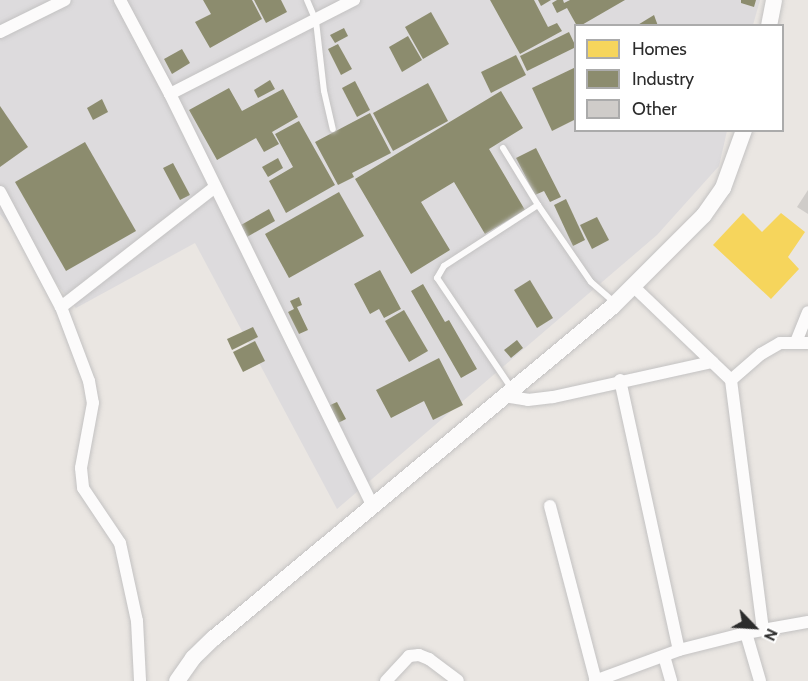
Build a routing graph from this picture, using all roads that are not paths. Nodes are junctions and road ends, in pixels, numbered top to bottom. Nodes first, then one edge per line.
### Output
1 (65, 0) edge
2 (120, 0) edge
3 (307, 0) edge
4 (354, 0) edge
5 (774, 0) edge
6 (316, 21) junction
7 (769, 24) edge
8 (0, 32) edge
9 (170, 94) junction
10 (333, 129) dead end
11 (743, 132) edge
12 (503, 148) dead end
13 (215, 187) junction
14 (0, 192) edge
15 (538, 205) junction
16 (633, 286) junction
17 (615, 303) junction
18 (61, 307) junction
19 (808, 312) edge
20 (802, 342) edge
21 (712, 362) junction
22 (620, 380) junction
23 (731, 380) junction
24 (508, 393) junction
25 (373, 506) junction
26 (550, 506) dead end
27 (808, 622) edge
28 (762, 630) junction
29 (746, 633) junction
30 (679, 650) junction
31 (664, 656) junction
32 (140, 681) edge
33 (177, 681) edge
34 (386, 681) edge
35 (458, 681) edge
36 (595, 681) edge
37 (671, 681) edge
38 (760, 681) edge

1 - 8 street
2 - 9 street
3 - 6 lane
4 - 6 street
5 - 7 street
6 - 9 street
6 - 10 lane
9 - 13 street
11 - 16 street
12 - 15 lane
13 - 18 street
13 - 25 street
14 - 18 street
15 - 17 lane
15 - 24 lane
16 - 17 street
16 - 21 street
17 - 24 street
18 - 32 street
19 - 20 street
20 - 23 street
21 - 22 street
21 - 23 street
22 - 24 street
22 - 30 street
23 - 28 street
24 - 25 street
25 - 33 street
26 - 36 street
27 - 28 street
28 - 29 street
29 - 30 street
29 - 38 street
30 - 31 street
31 - 36 street
31 - 37 street
34 - 35 street

